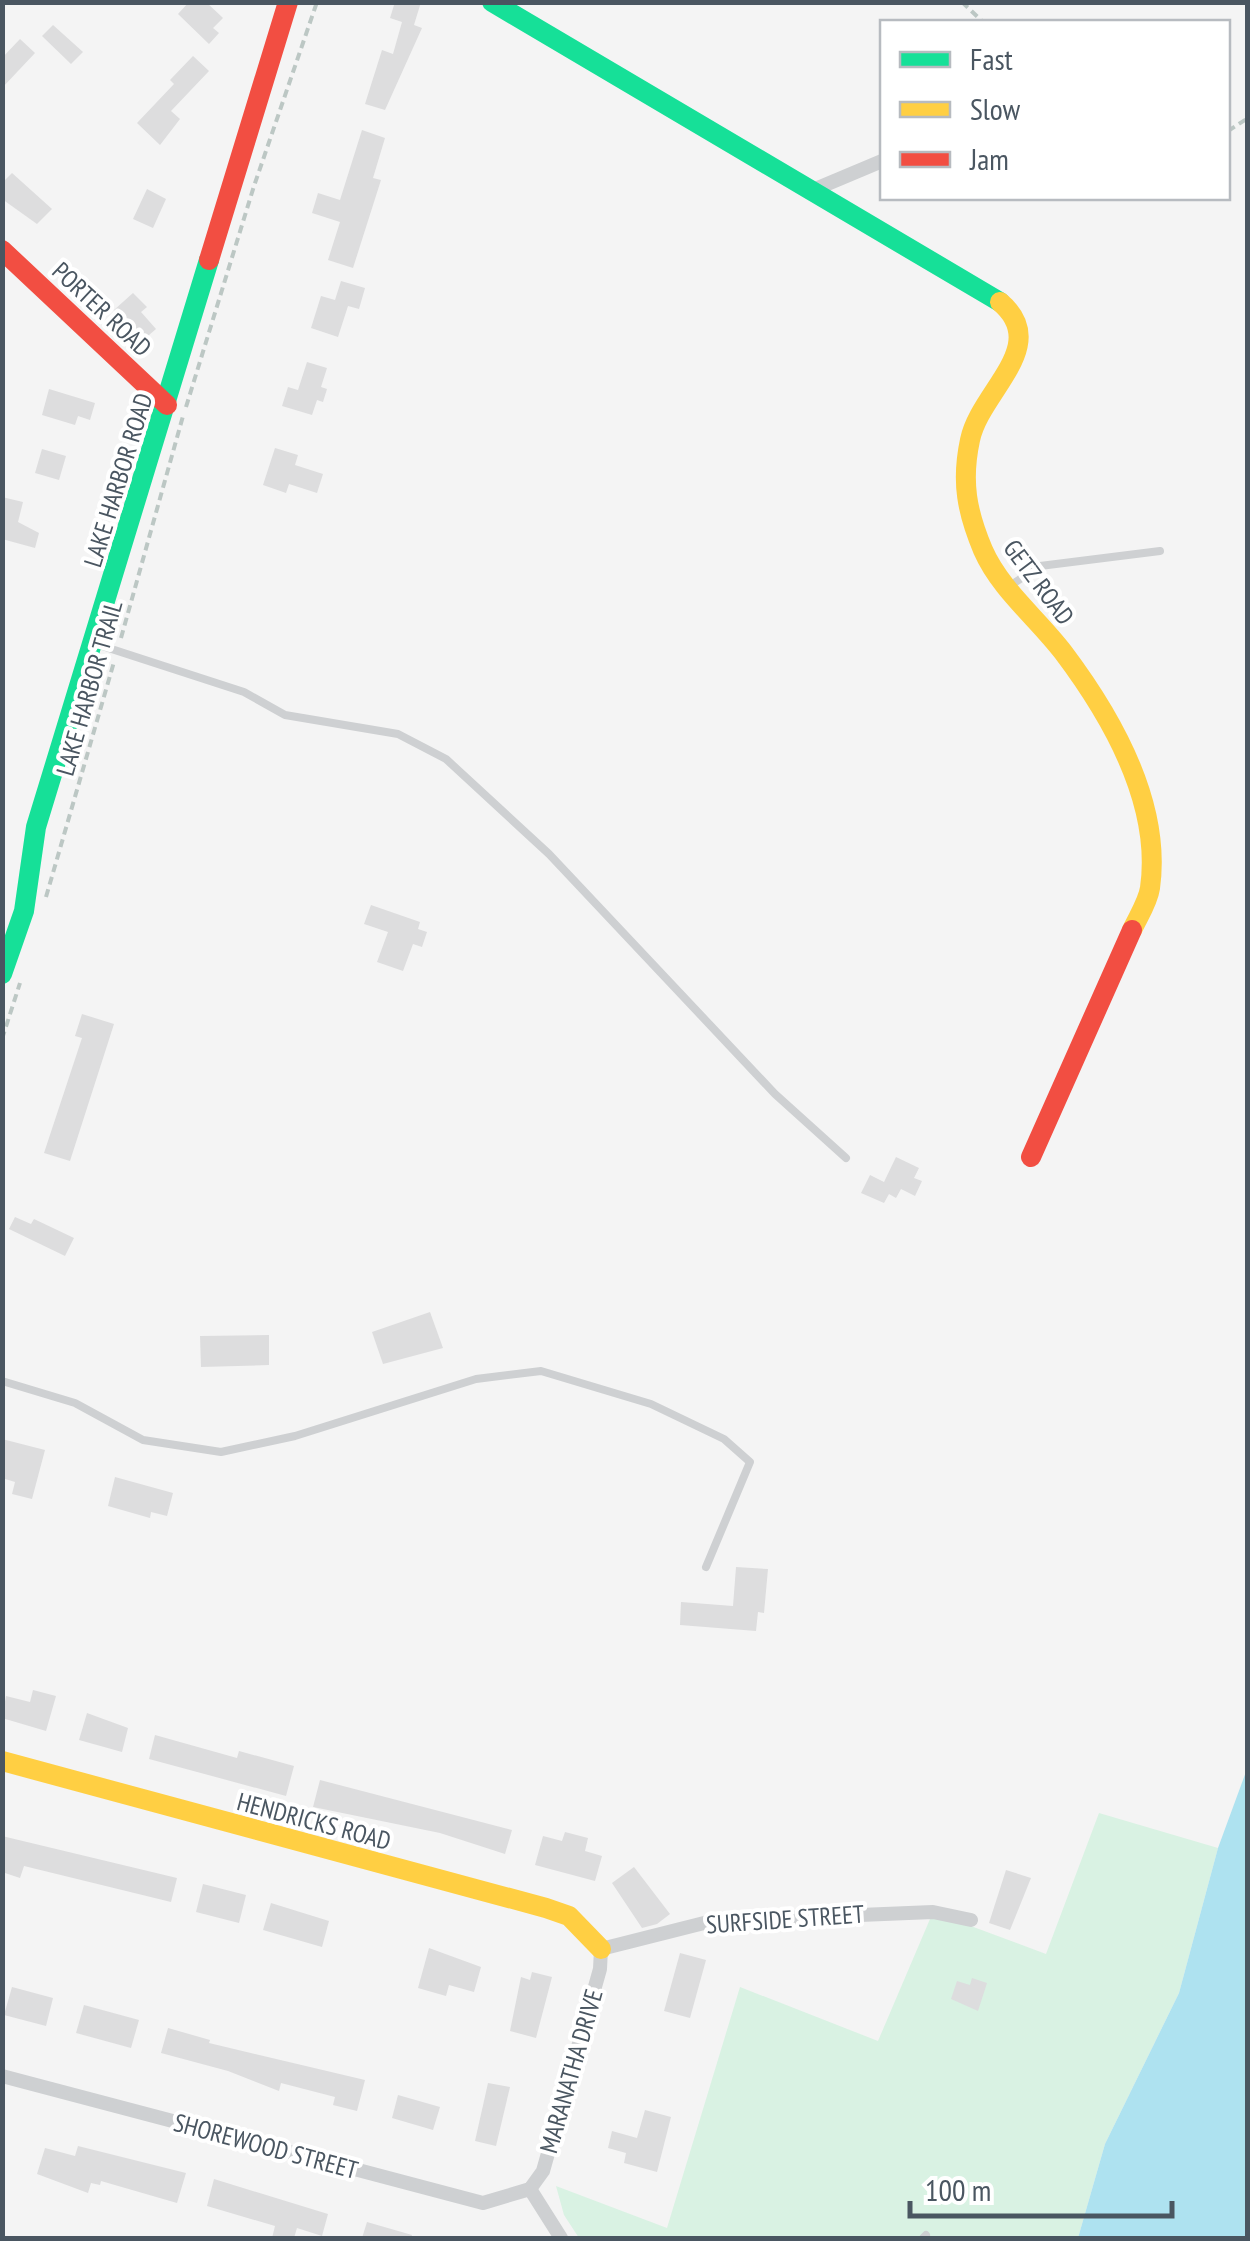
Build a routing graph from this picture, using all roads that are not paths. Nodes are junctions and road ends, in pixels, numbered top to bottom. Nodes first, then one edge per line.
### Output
1 (288, 2) edge
2 (492, 2) edge
3 (880, 162) edge
4 (813, 190) junction
5 (2, 250) edge
6 (167, 406) junction
7 (1160, 552) dead end
8 (1008, 588) junction
9 (93, 644) junction
10 (11, 978) edge
11 (1031, 1157) dead end
12 (846, 1158) dead end
13 (2, 1380) edge
14 (706, 1567) dead end
15 (2, 1761) edge
16 (971, 1920) dead end
17 (600, 1948) junction
18 (2, 2076) edge
19 (530, 2190) junction
20 (561, 2238) edge

1 - 6 street, LAKE HARBOR ROAD
2 - 4 street, GETZ ROAD
3 - 4 street
4 - 8 street, GETZ ROAD
5 - 6 street, PORTER ROAD
6 - 9 street, LAKE HARBOR ROAD
7 - 8 lane
8 - 11 street, GETZ ROAD
9 - 10 street, LAKE HARBOR ROAD
9 - 12 lane
13 - 14 lane
15 - 17 street, HENDRICKS ROAD
16 - 17 street, SURFSIDE STREET
17 - 19 street, MARANATHA DRIVE
18 - 19 street, SHOREWOOD STREET
19 - 20 street

